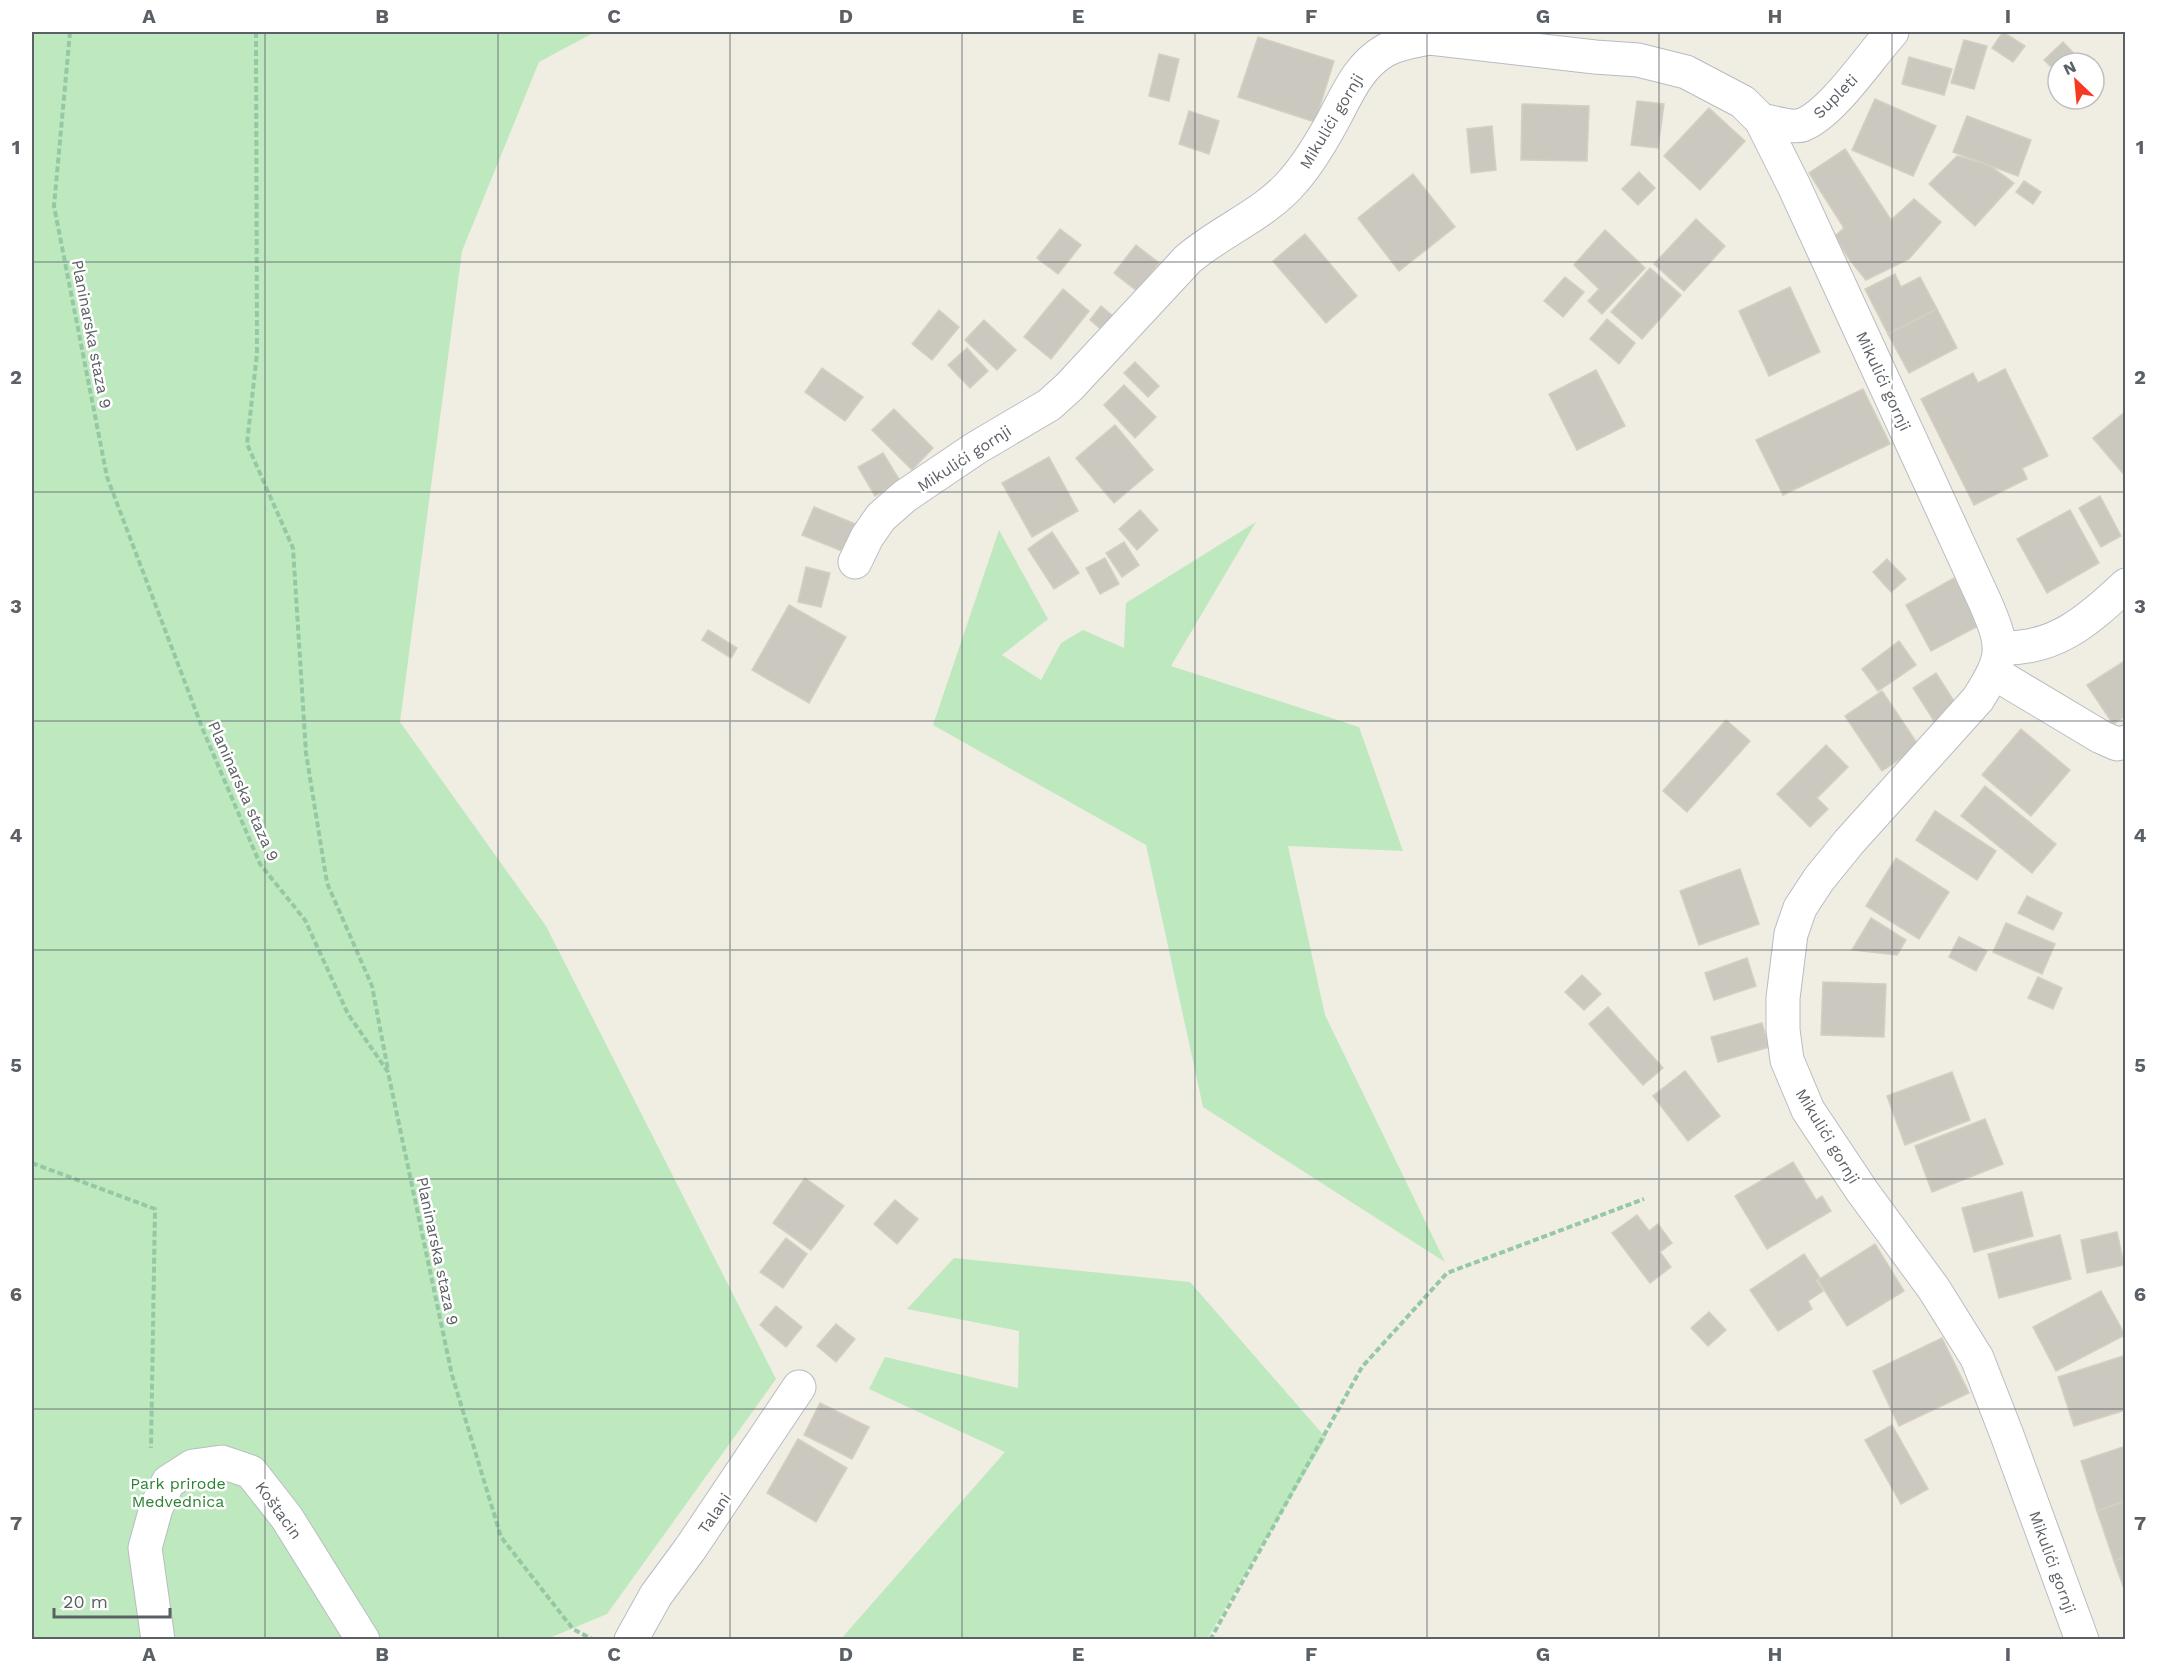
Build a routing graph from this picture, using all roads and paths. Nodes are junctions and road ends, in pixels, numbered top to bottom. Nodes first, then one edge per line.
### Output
1 (70, 32) edge
2 (256, 32) edge
3 (1892, 32) edge
4 (1761, 120) junction
5 (855, 562) dead end
6 (2126, 585) edge
7 (1997, 660) junction
8 (2126, 742) edge
9 (388, 1072) junction
10 (32, 1163) edge
11 (1644, 1199) dead end
12 (799, 1387) dead end
13 (151, 1459) dead end
14 (158, 1640) edge
15 (363, 1640) edge
16 (594, 1640) edge
17 (631, 1640) edge
18 (1210, 1640) edge
19 (2082, 1640) edge

1 - 9 path, Planinarska staza 9
2 - 9 path
3 - 4 street, Supleti
4 - 5 street, Mikulići gornji
4 - 7 street, Mikulići gornji
6 - 7 street
7 - 8 street
7 - 19 street, Mikulići gornji
9 - 16 path, Planinarska staza 9
10 - 13 path
11 - 18 path
12 - 17 street, Talani
14 - 15 street, Koštacin

